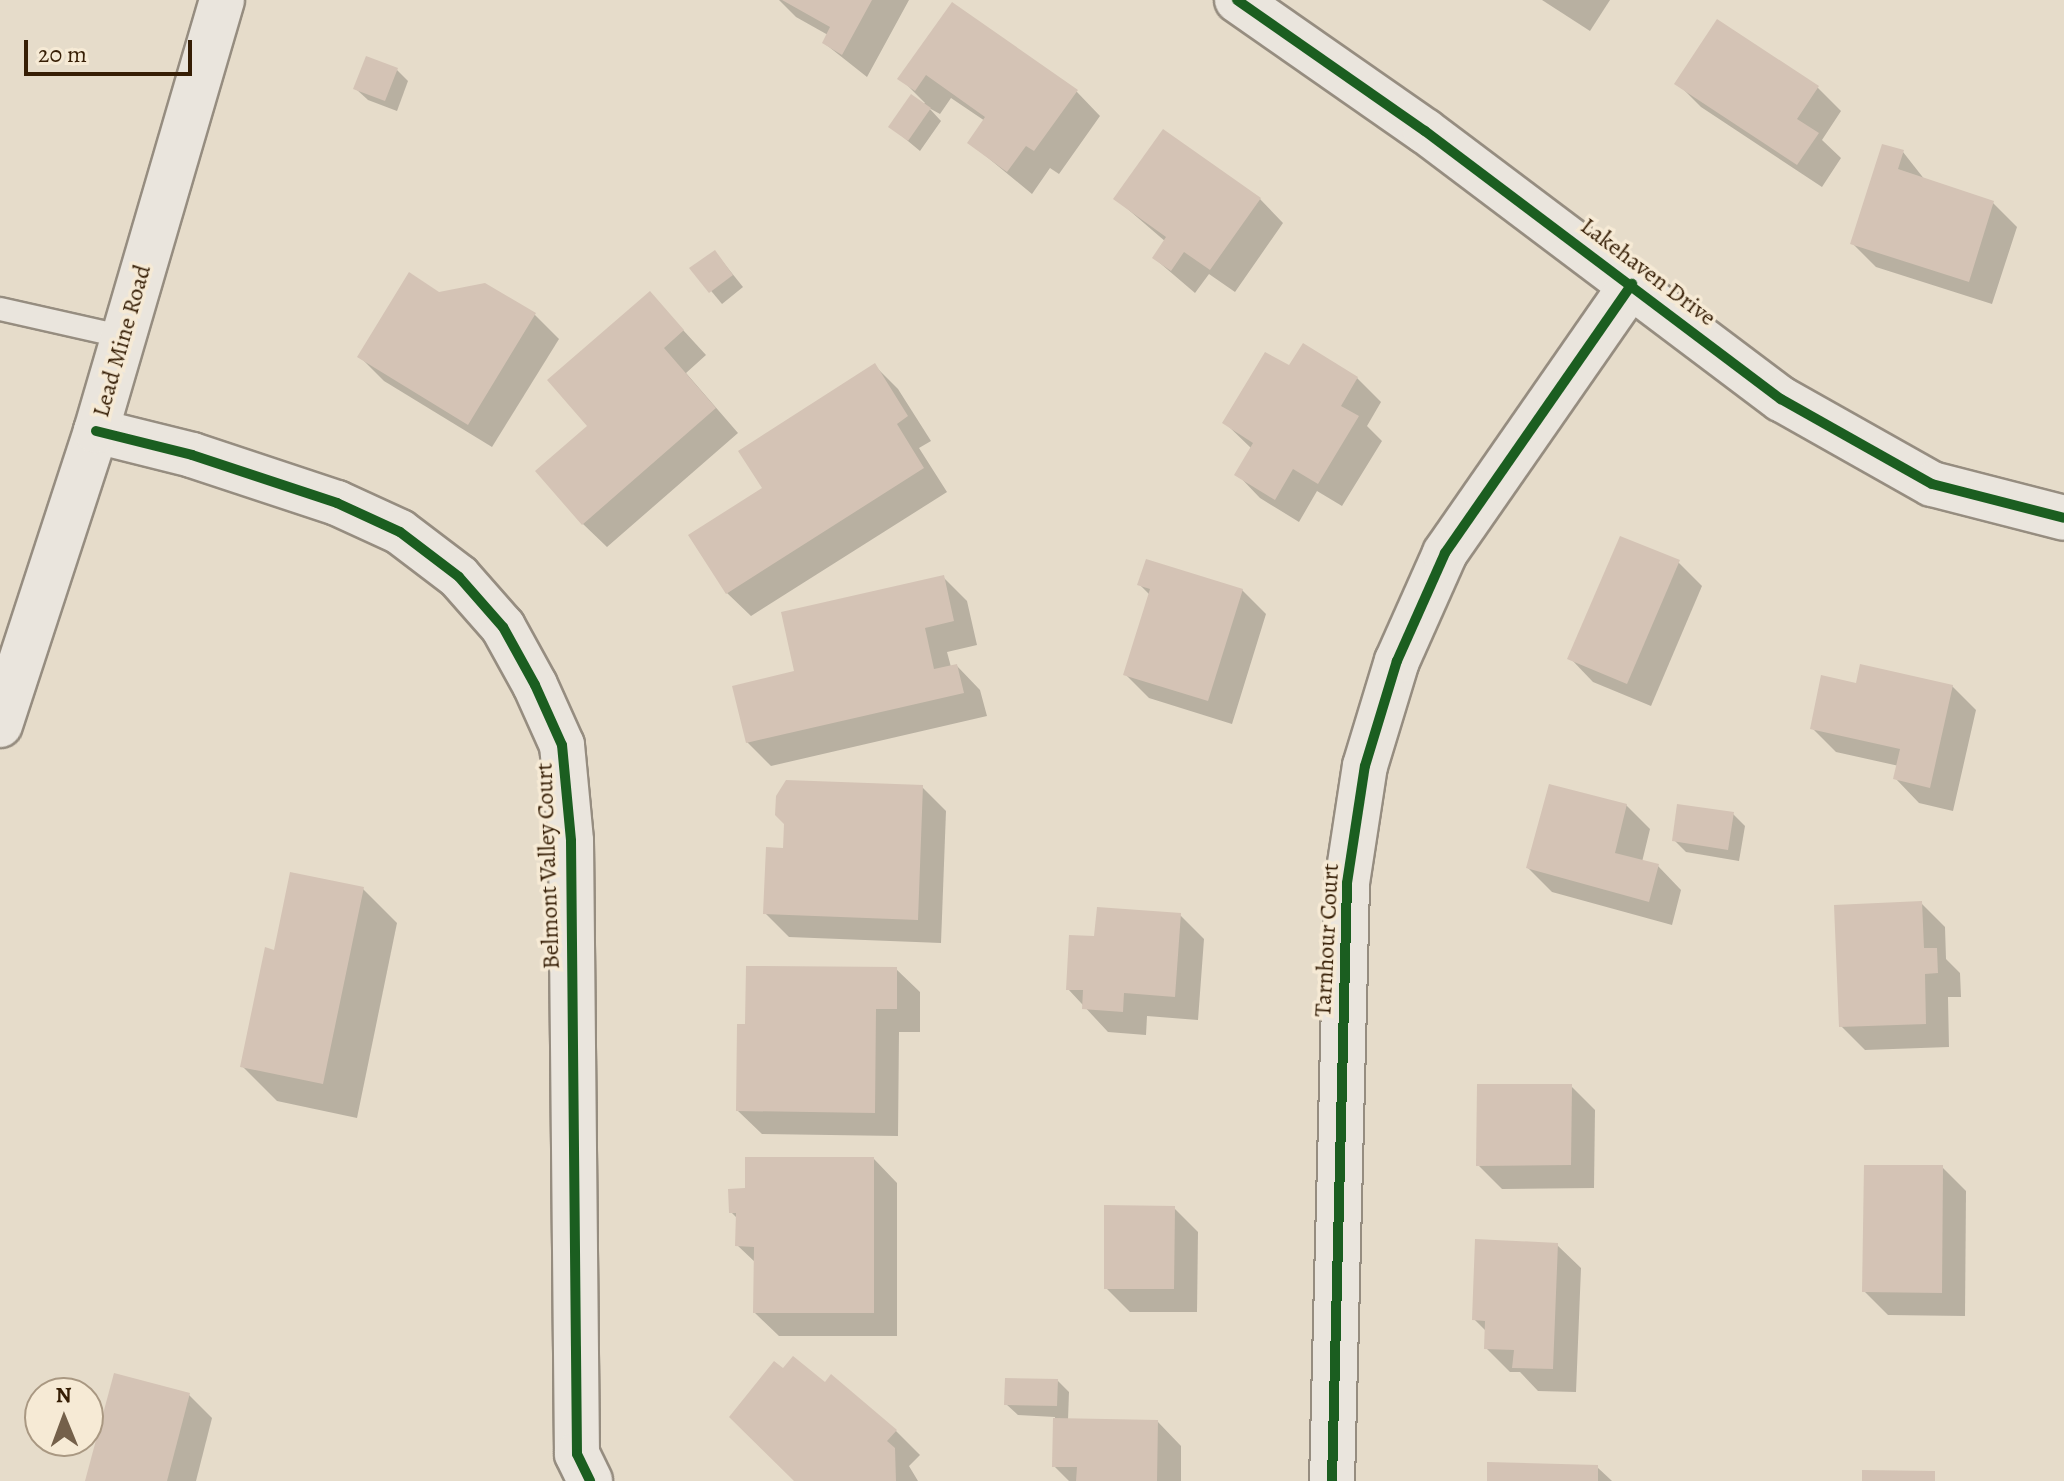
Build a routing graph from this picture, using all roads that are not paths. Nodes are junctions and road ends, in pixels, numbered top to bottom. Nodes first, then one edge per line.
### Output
1 (222, 0) edge
2 (1237, 0) edge
3 (1632, 284) junction
4 (0, 309) edge
5 (124, 337) junction
6 (96, 431) junction
7 (2064, 518) edge
8 (0, 725) edge
9 (590, 1481) edge
10 (1332, 1481) edge

1 - 5 street, Lead Mine Road
2 - 3 street, Lakehaven Drive
3 - 7 street, Lakehaven Drive
3 - 10 street, Tarnhour Court
4 - 5 lane
5 - 6 street, Lead Mine Road
6 - 8 street, Lead Mine Road
6 - 9 street, Belmont Valley Court

